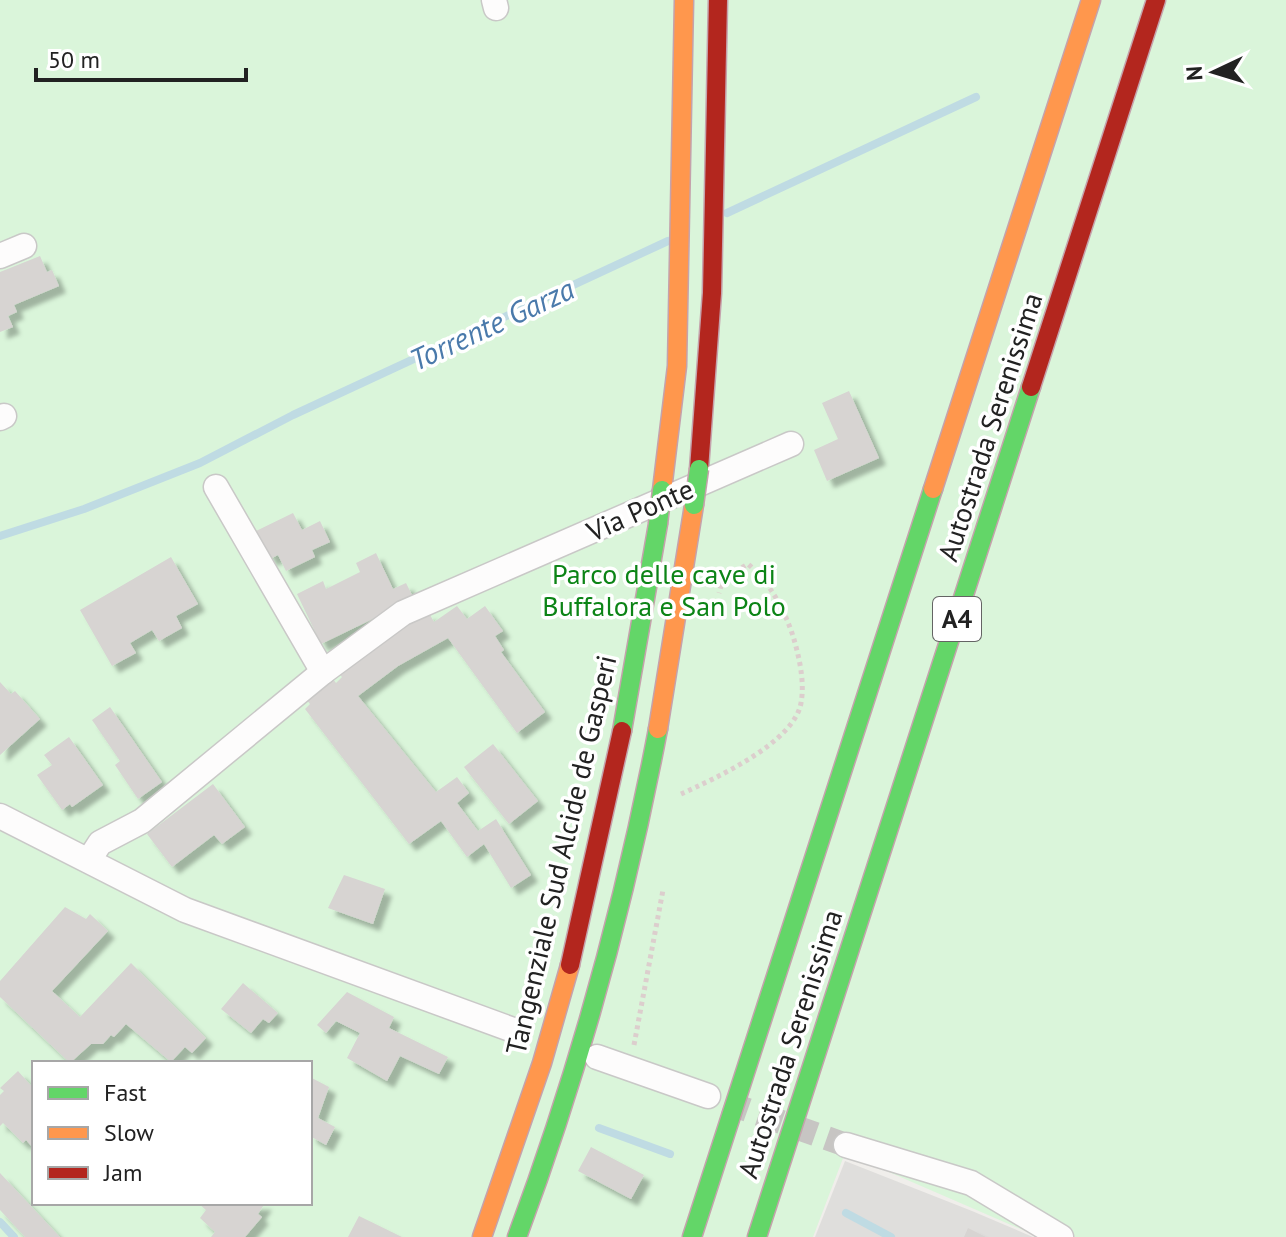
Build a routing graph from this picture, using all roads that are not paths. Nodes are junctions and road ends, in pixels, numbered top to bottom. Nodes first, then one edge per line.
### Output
1 (684, 0) edge
2 (718, 0) edge
3 (1091, 0) edge
4 (1156, 0) edge
5 (24, 246) dead end
6 (0, 256) edge
7 (791, 444) dead end
8 (216, 487) dead end
9 (323, 672) junction
10 (0, 816) edge
11 (89, 860) junction
12 (513, 1030) dead end
13 (597, 1057) dead end
14 (708, 1096) tunnel mouth
15 (846, 1145) tunnel mouth
16 (482, 1237) edge
17 (517, 1237) edge
18 (692, 1237) edge
19 (757, 1237) edge
20 (1061, 1237) edge

1 - 16 highway, Tangenziale Sud Alcide de Gasperi, bridge
2 - 17 highway, bridge
3 - 18 highway, Autostrada Serenissima / A4
4 - 19 highway, Autostrada Serenissima / A4
5 - 6 street
7 - 9 street, Via Ponte
8 - 9 street
9 - 11 street, Via Ponte
10 - 11 street
11 - 12 street
13 - 14 street
15 - 20 street

